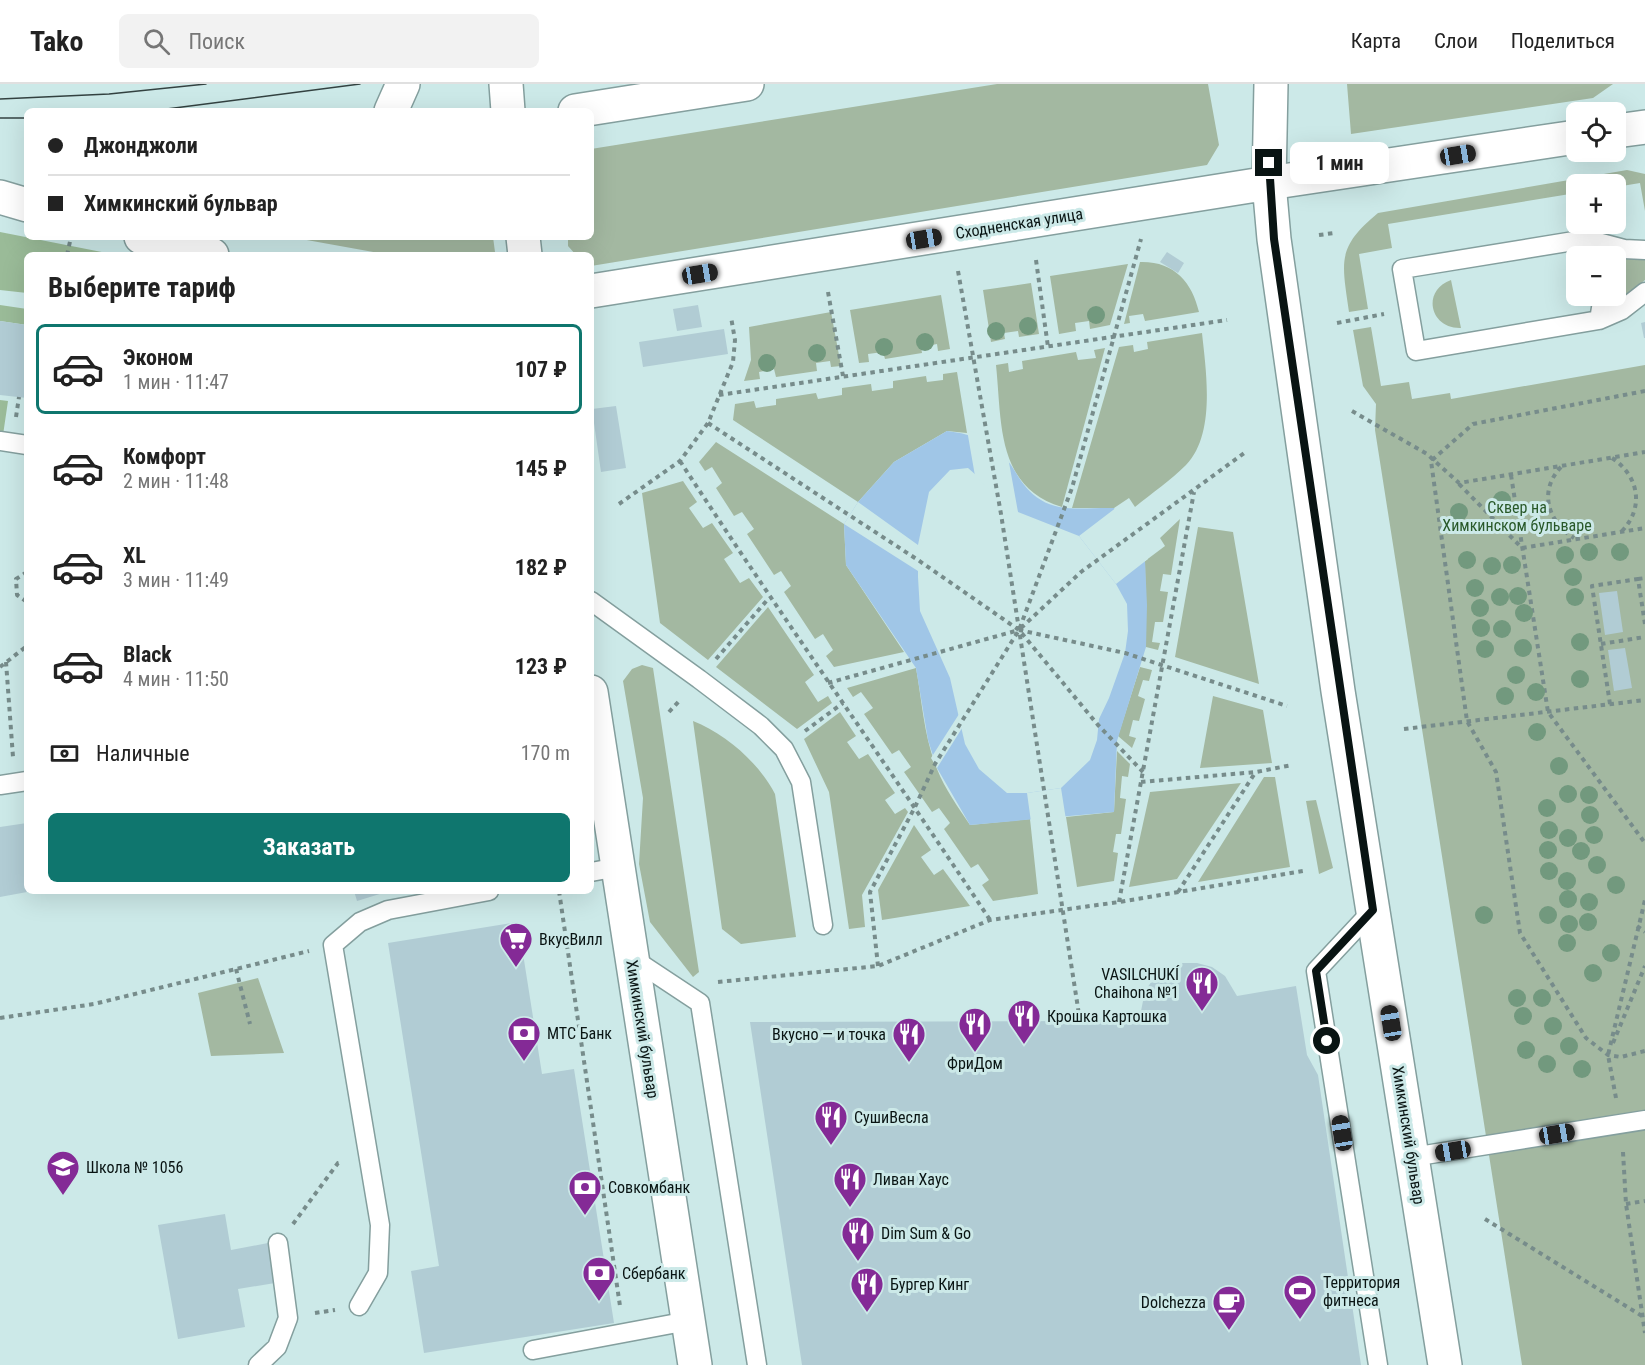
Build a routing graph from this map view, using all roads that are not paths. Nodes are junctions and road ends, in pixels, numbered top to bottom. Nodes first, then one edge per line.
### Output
1 (403, 84) edge
2 (506, 84) edge
3 (747, 84) edge
4 (1271, 84) edge
5 (392, 108) edge
6 (508, 108) edge
7 (594, 108) edge
8 (1645, 127) edge
9 (1626, 130) edge
10 (1566, 138) edge
11 (1269, 183) junction
12 (24, 186) edge
13 (0, 187) edge
14 (0, 197) edge
15 (24, 204) edge
16 (1586, 238) junction
17 (153, 240) edge
18 (1590, 246) edge
19 (1645, 250) edge
20 (200, 252) edge
21 (594, 291) edge
22 (1645, 292) edge
23 (1601, 306) edge
24 (1599, 320) junction
25 (0, 441) edge
26 (24, 445) edge
27 (594, 603) edge
28 (594, 733) edge
29 (604, 870) edge
30 (473, 894) edge
31 (1373, 910) junction
32 (823, 925) dead end
33 (632, 958) junction
34 (1645, 1120) edge
35 (1412, 1157) junction
36 (278, 1243) road end
37 (359, 1306) dead end
38 (688, 1321) junction
39 (533, 1350) dead end
40 (258, 1365) edge
41 (695, 1365) edge
42 (757, 1365) edge
43 (1378, 1365) edge
44 (1445, 1365) edge

1 - 5 main road
2 - 6 main road
3 - 7 main road
4 - 11 main road, Химкинский бульвар
8 - 9 main road
10 - 11 main road, Сходненская улица
11 - 21 main road, Сходненская улица
11 - 31 main road, Химкинский бульвар
12 - 13 main road
14 - 15 main road
16 - 18 lane
16 - 19 lane
16 - 24 lane
17 - 20 main road
22 - 24 lane
23 - 24 lane
25 - 26 lane
27 - 32 lane
28 - 29 main road, Химкинский бульвар
29 - 33 main road, Химкинский бульвар
30 - 37 lane
31 - 35 main road, Химкинский бульвар
31 - 43 lane
33 - 38 main road, Химкинский бульвар
33 - 42 lane
34 - 35 lane
35 - 44 main road, Химкинский бульвар
36 - 40 lane
38 - 39 lane
38 - 41 main road, Химкинский бульвар

